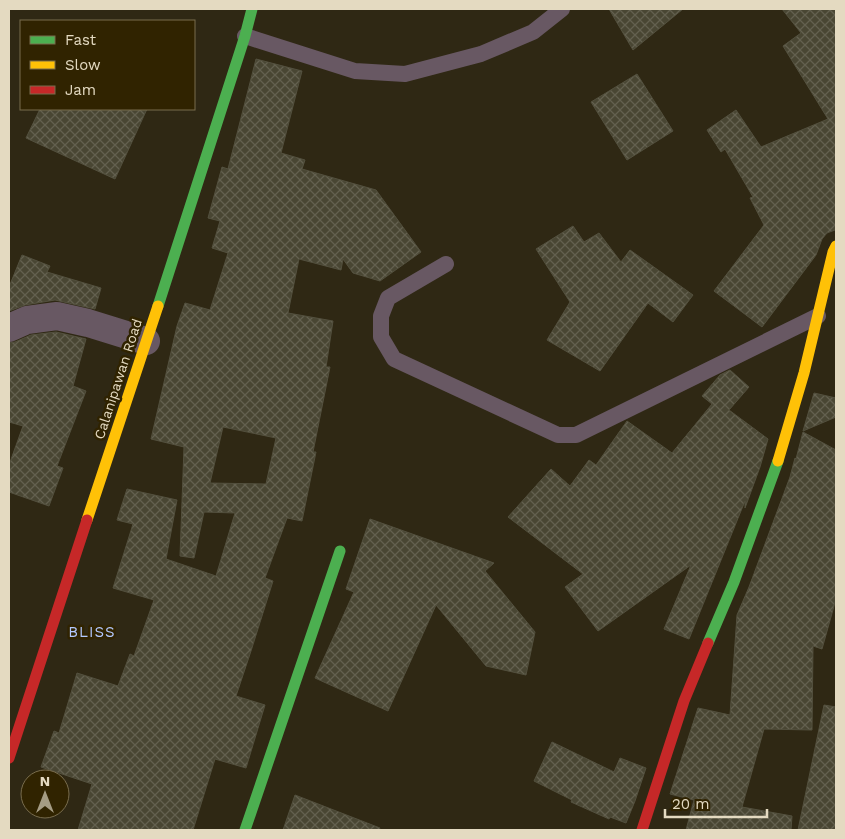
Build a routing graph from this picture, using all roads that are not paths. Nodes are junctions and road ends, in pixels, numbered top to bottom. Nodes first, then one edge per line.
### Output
1 (252, 9) edge
2 (562, 9) edge
3 (245, 36) junction
4 (836, 246) edge
5 (446, 264) dead end
6 (818, 316) junction
7 (9, 328) edge
8 (146, 341) junction
9 (340, 551) dead end
10 (9, 758) edge
11 (246, 830) edge
12 (642, 830) edge

1 - 3 street, Calanipawan Road
2 - 3 lane
3 - 8 street, Calanipawan Road
4 - 6 street
5 - 6 lane
6 - 12 street
7 - 8 street
8 - 10 street, Calanipawan Road
9 - 11 street

